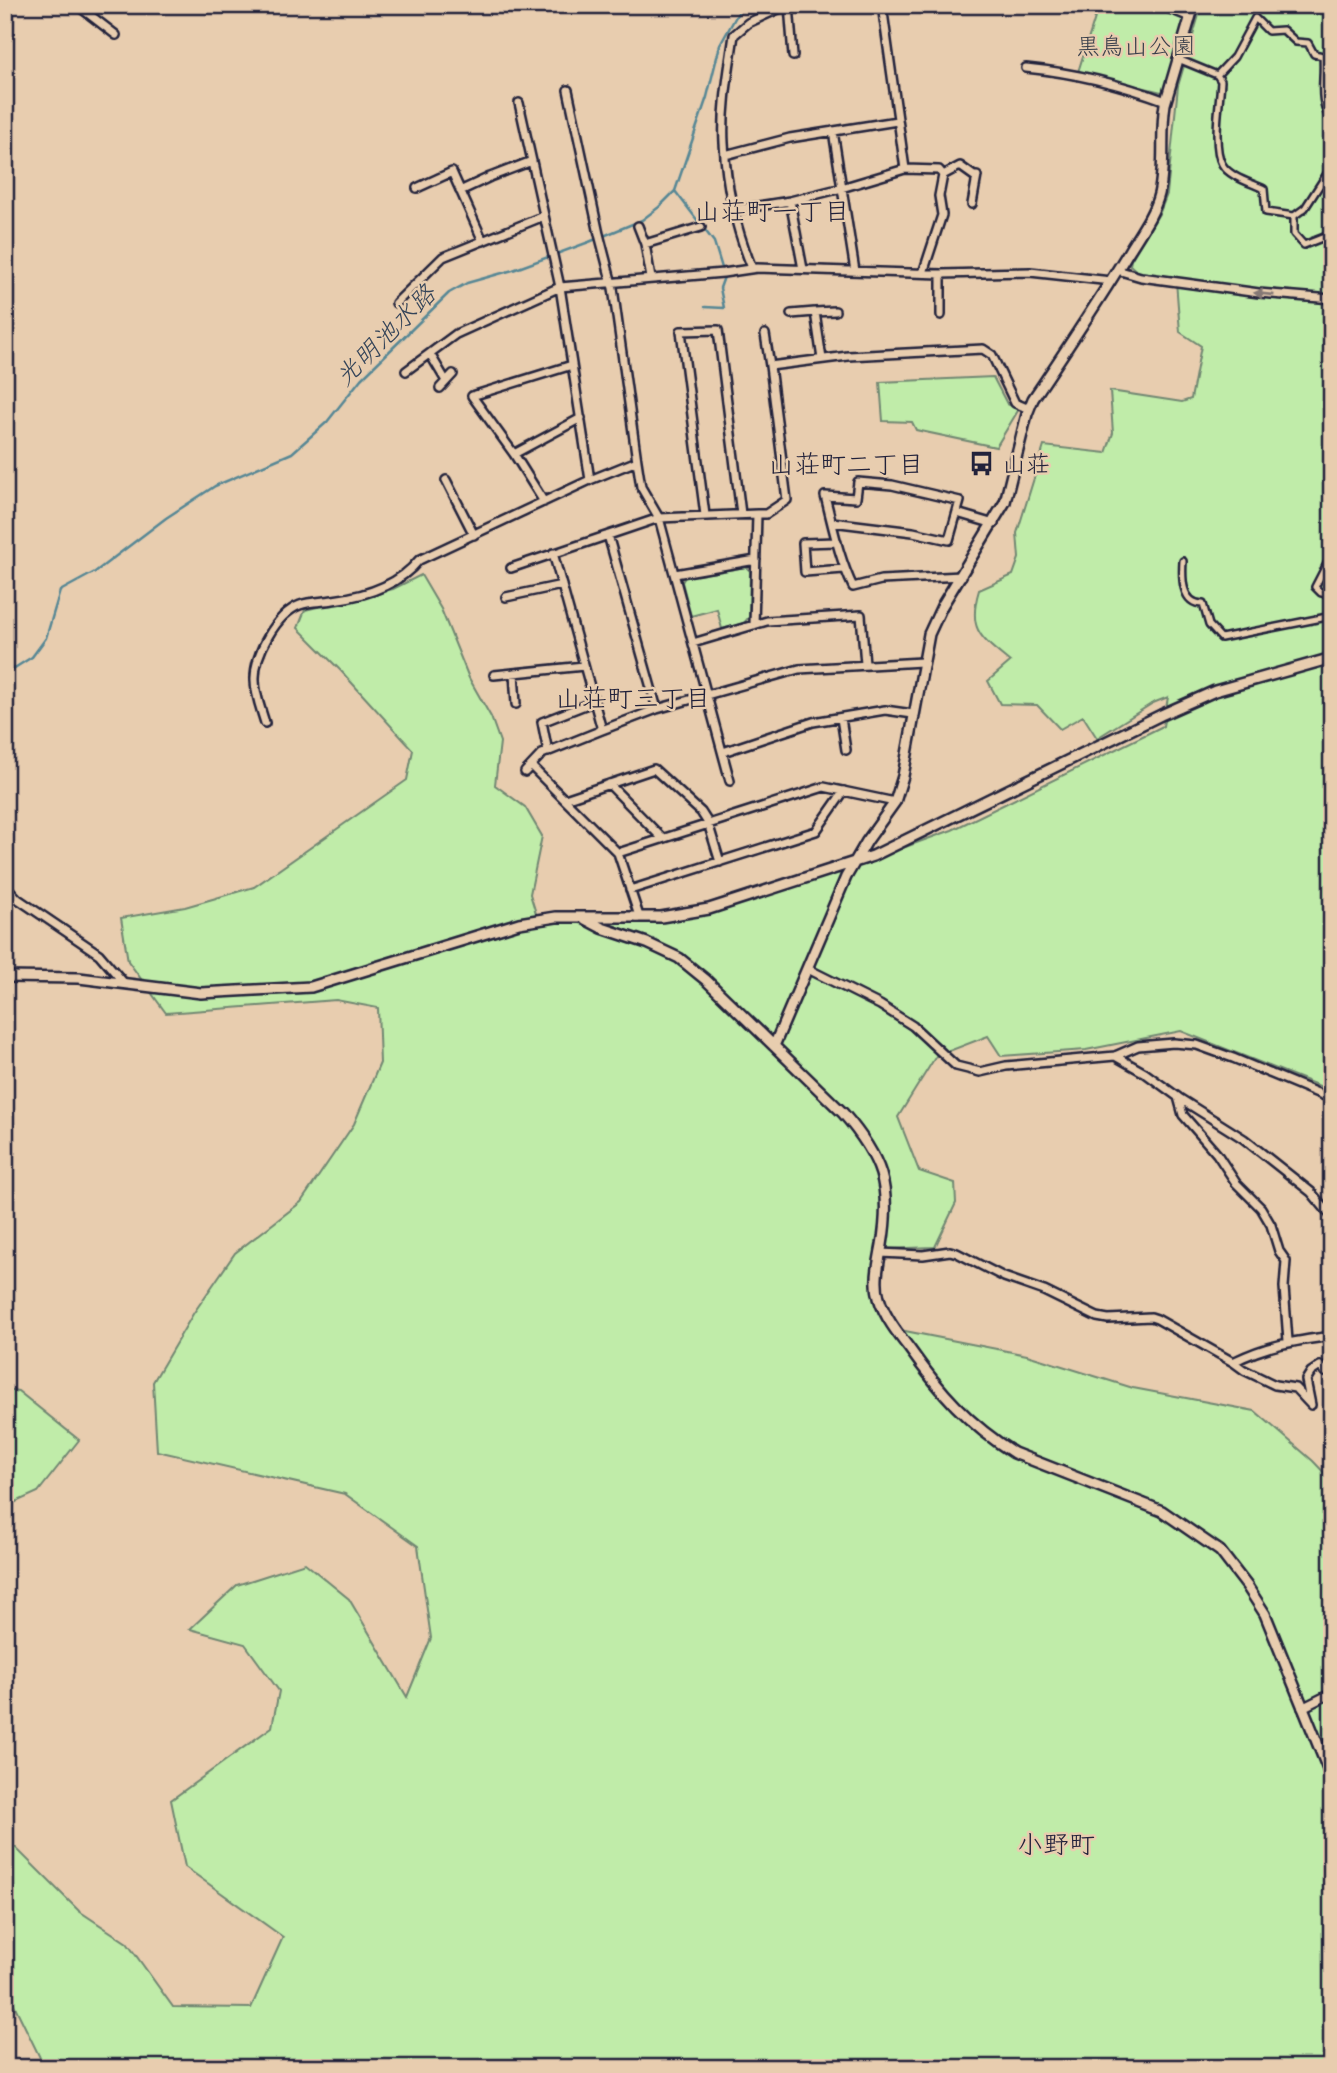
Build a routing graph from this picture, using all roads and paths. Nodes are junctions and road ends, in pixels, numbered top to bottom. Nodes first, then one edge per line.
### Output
1 (77, 5) edge
2 (788, 5) edge
3 (882, 5) edge
4 (1160, 5) edge
5 (1194, 5) edge
6 (1190, 17) junction
7 (116, 36) dead end
8 (793, 56) dead end
9 (1177, 59) junction
10 (1026, 68) dead end
11 (1217, 75) junction
12 (568, 90) dead end
13 (1166, 100) junction
14 (519, 103) dead end
15 (897, 121) junction
16 (1332, 125) edge
17 (833, 131) junction
18 (725, 155) junction
19 (532, 160) junction
20 (1332, 166) edge
21 (905, 169) junction
22 (943, 175) junction
23 (987, 175) dead end
24 (977, 176) junction
25 (417, 188) dead end
26 (841, 188) junction
27 (460, 191) junction
28 (790, 201) junction
29 (972, 204) dead end
30 (733, 210) junction
31 (544, 216) junction
32 (1294, 216) junction
33 (638, 226) dead end
34 (701, 227) dead end
35 (1332, 234) edge
36 (482, 242) junction
37 (645, 244) junction
38 (752, 268) junction
39 (803, 269) junction
40 (1117, 270) junction
41 (855, 271) junction
42 (923, 273) junction
43 (941, 274) junction
44 (651, 278) junction
45 (1111, 281) junction
46 (611, 282) junction
47 (560, 287) junction
48 (1332, 299) edge
49 (396, 303) dead end
50 (835, 311) dead end
51 (815, 312) junction
52 (791, 314) dead end
53 (941, 315) dead end
54 (765, 334) dead end
55 (430, 354) junction
56 (1004, 356) dead end
57 (822, 359) junction
58 (995, 360) junction
59 (572, 365) junction
60 (770, 366) junction
61 (406, 371) dead end
62 (453, 374) dead end
63 (784, 391) dead end
64 (773, 393) junction
65 (1029, 409) junction
66 (581, 418) junction
67 (514, 454) junction
68 (637, 461) junction
69 (793, 461) dead end
70 (782, 462) junction
71 (590, 480) junction
72 (446, 481) dead end
73 (544, 502) junction
74 (957, 513) junction
75 (741, 514) junction
76 (757, 514) junction
77 (705, 515) junction
78 (659, 519) junction
79 (832, 522) junction
80 (994, 524) junction
81 (474, 535) junction
82 (608, 535) junction
83 (837, 542) junction
84 (553, 553) junction
85 (1332, 554) edge
86 (756, 560) junction
87 (1183, 561) dead end
88 (511, 568) dead end
89 (844, 569) junction
90 (675, 574) junction
91 (962, 576) junction
92 (562, 586) junction
93 (1332, 592) edge
94 (506, 597) dead end
95 (1332, 617) edge
96 (754, 625) junction
97 (693, 643) junction
98 (1332, 658) edge
99 (922, 662) junction
100 (865, 664) junction
101 (584, 666) junction
102 (514, 673) junction
103 (494, 675) dead end
104 (708, 695) junction
105 (593, 702) junction
106 (516, 704) dead end
107 (657, 709) junction
108 (913, 714) junction
109 (841, 718) junction
110 (265, 723) dead end
111 (602, 730) junction
112 (846, 750) dead end
113 (548, 752) junction
114 (723, 752) junction
115 (730, 781) dead end
116 (609, 784) junction
117 (844, 791) junction
118 (565, 799) junction
119 (895, 802) junction
120 (708, 823) junction
121 (662, 838) junction
122 (618, 853) junction
123 (720, 862) junction
124 (853, 863) junction
125 (5, 885) edge
126 (630, 890) junction
127 (583, 918) junction
128 (637, 918) junction
129 (808, 969) junction
130 (5, 977) edge
131 (124, 983) junction
132 (774, 1046) junction
133 (1115, 1056) junction
134 (1178, 1097) junction
135 (1332, 1099) edge
136 (1332, 1217) edge
137 (880, 1253) junction
138 (1332, 1336) edge
139 (1288, 1341) junction
140 (1233, 1362) junction
141 (1332, 1365) edge
142 (1332, 1693) edge
143 (1302, 1708) junction
144 (1332, 1779) edge

1 - 7 street
2 - 8 street
2 - 18 street
3 - 15 street
4 - 6 street
5 - 6 street
6 - 9 street
9 - 11 street
9 - 13 street
10 - 13 street
11 - 16 street
11 - 32 street
12 - 46 street
13 - 40 street
14 - 19 street
15 - 17 street
15 - 21 street
17 - 18 street
17 - 26 street
18 - 30 street
19 - 27 street
19 - 31 street
20 - 32 street
21 - 22 street
21 - 26 street
22 - 24 street
22 - 42 street
23 - 24 street
24 - 29 street
25 - 27 street
26 - 28 street
26 - 41 street
27 - 36 street
28 - 30 street
28 - 39 street
30 - 38 street
31 - 36 street
31 - 47 street
32 - 35 street
33 - 37 street
34 - 37 street
36 - 49 street
37 - 44 street
38 - 39 street
38 - 44 street
39 - 41 street
40 - 45 street
48 -> 40 street
41 - 42 street
42 - 43 street
43 - 45 street
43 - 53 street
44 - 46 street
45 - 65 street
46 - 47 street
46 - 68 street
47 - 55 street
47 - 59 street
50 - 51 street
51 - 52 street
51 - 57 street
54 - 60 street
55 - 61 street
55 - 62 street
56 - 58 street
57 - 58 street
57 - 60 street
58 - 65 street
59 - 66 street
59 - 67 street
60 - 64 street
63 - 64 street
64 - 70 street
65 - 80 street
66 - 67 street
66 - 71 street
67 - 73 street
68 - 71 street
68 - 78 street
69 - 70 street
70 - 76 street
71 - 73 street
72 - 81 street
73 - 81 street
74 - 79 street
74 - 79 street
74 - 80 street
75 - 76 street
75 - 77 street
75 - 77 street
76 - 86 street
77 - 78 street
78 - 82 street
78 - 90 street
79 - 83 street
80 - 91 street
81 - 110 street
82 - 84 street
82 - 107 street
83 - 89 street
83 - 89 street
84 - 88 street
84 - 92 street
85 - 93 street
86 - 90 street
86 - 96 street
87 - 95 street
89 - 91 street
90 - 97 street
91 - 99 street
92 - 94 street
92 - 101 street
96 - 97 street
96 - 100 street
97 - 104 street
98 - 124 street
99 - 100 street
99 - 108 street
100 - 104 street
101 - 102 street
101 - 105 street
102 - 103 street
102 - 106 street
104 - 107 street
104 - 114 street
105 - 111 street
105 - 113 street
107 - 111 street
108 - 109 street
108 - 119 street
109 - 112 street
109 - 114 street
111 - 113 street
113 - 118 street
114 - 115 street
116 - 118 street
116 - 120 street
116 - 121 street
117 - 119 street
117 - 120 street
117 - 123 street
118 - 122 street
119 - 124 street
120 - 121 street
120 - 123 street
121 - 122 street
122 - 126 street
123 - 126 street
124 - 128 street
124 - 129 street
125 - 131 street
126 - 128 street
127 - 128 street
127 - 131 street
127 - 132 street
129 - 132 street
129 - 133 street
130 - 131 street
132 - 137 street
133 - 134 street
133 - 135 street
134 - 136 street
134 - 139 street
137 - 140 street
137 - 143 street
138 - 139 street
139 - 140 street
140 - 141 street
142 - 143 street
143 - 144 street

